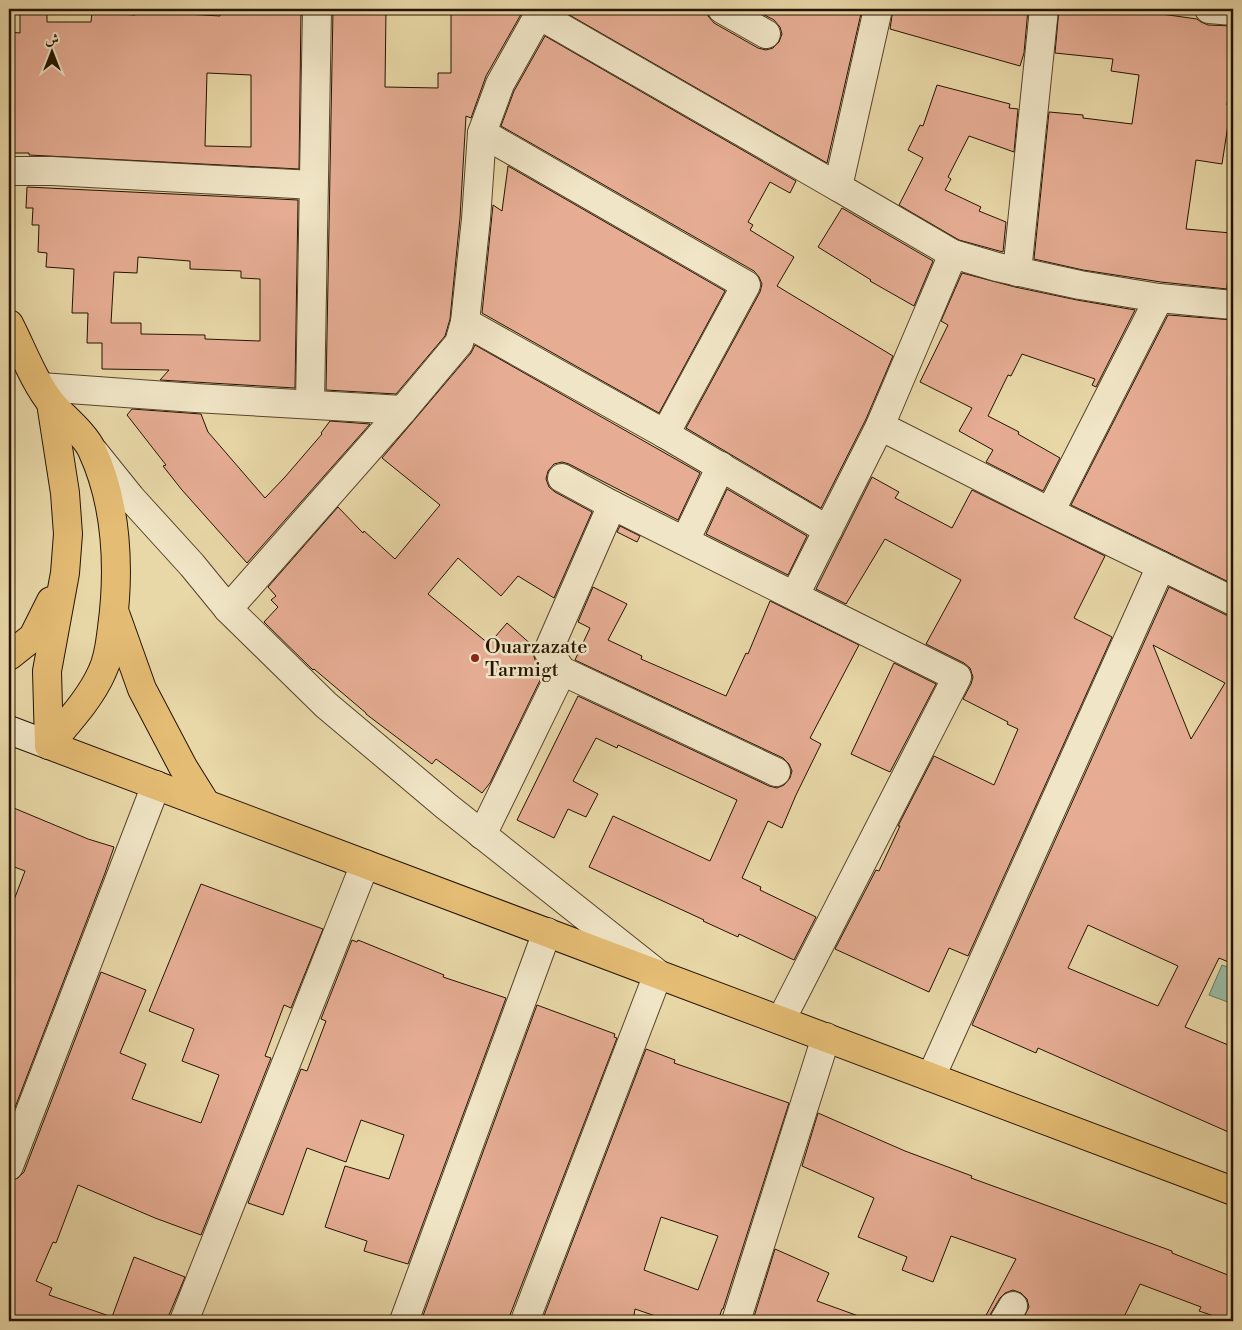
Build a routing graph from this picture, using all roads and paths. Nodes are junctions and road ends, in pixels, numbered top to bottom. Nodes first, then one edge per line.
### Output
1 (317, 9) edge
2 (722, 9) edge
3 (878, 9) edge
4 (1044, 9) edge
5 (1209, 9) edge
6 (541, 12) edge
7 (1233, 12) edge
8 (766, 34) dead end
9 (482, 133) junction
10 (9, 171) edge
11 (313, 185) junction
12 (838, 188) junction
13 (953, 254) junction
14 (1018, 272) junction
15 (1159, 298) junction
16 (1233, 305) edge
17 (465, 322) junction
18 (9, 324) edge
19 (46, 395) junction
20 (310, 404) junction
21 (403, 410) junction
22 (880, 426) junction
23 (665, 434) junction
24 (91, 448) junction
25 (721, 466) junction
26 (562, 478) dead end
27 (612, 505) junction
28 (1050, 512) junction
29 (828, 530) junction
30 (685, 541) junction
31 (1161, 566) junction
32 (65, 573) junction
33 (795, 595) junction
34 (1233, 601) edge
35 (228, 609) junction
36 (114, 611) junction
37 (9, 656) edge
38 (562, 671) junction
39 (9, 730) edge
40 (50, 745) junction
41 (776, 772) dead end
42 (156, 785) junction
43 (206, 804) junction
44 (482, 835) junction
45 (365, 864) junction
46 (547, 932) junction
47 (658, 974) junction
48 (781, 1020) junction
49 (826, 1037) junction
50 (931, 1077) junction
51 (9, 1166) edge
52 (1233, 1191) edge
53 (184, 1321) edge
54 (404, 1321) edge
55 (525, 1321) edge
56 (736, 1321) edge

1 - 11 street
2 - 8 street
3 - 12 street
4 - 14 street
5 - 7 street
6 - 9 street
6 - 12 street
9 - 17 street
9 - 23 street
10 - 11 street
11 - 20 street
12 - 13 street
13 - 14 street
13 - 22 street
14 - 15 street
15 - 16 street
15 - 28 street
17 - 21 street
17 - 23 street
18 - 19 main road
19 - 20 street
19 - 24 main road
19 - 32 main road
20 - 21 street
21 - 35 street
22 - 28 street
22 - 29 street
23 - 25 street
24 - 35 street
24 - 36 main road
25 - 29 street
25 - 30 street
26 - 27 street
27 - 30 street
27 - 38 street
28 - 31 street
29 - 33 street
30 - 33 street
31 - 34 street
31 - 50 street
32 - 37 main road
32 - 40 main road
33 - 48 street
35 - 44 street
36 - 40 main road
36 - 43 main road
38 - 41 street
38 - 44 street
39 - 40 street
40 - 42 main road
42 - 43 main road
42 - 51 street
43 - 45 main road
44 - 47 street
45 - 46 main road
45 - 53 street
46 - 47 main road
46 - 54 street
47 - 48 main road
47 - 55 street
48 - 49 main road
49 - 50 main road
49 - 56 street
50 - 52 main road

